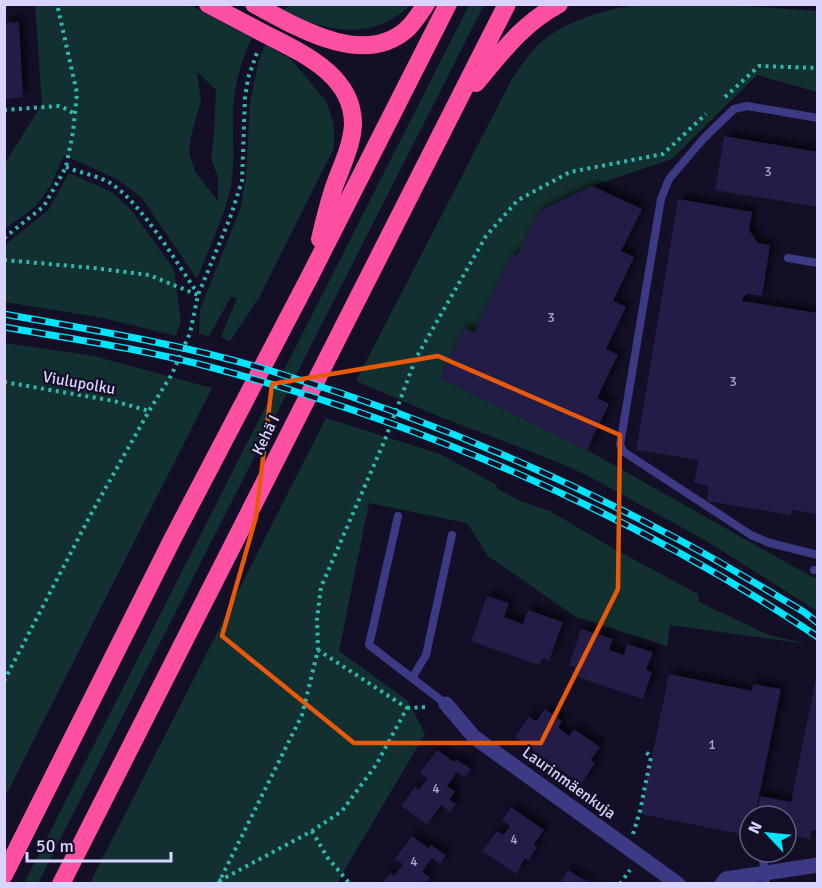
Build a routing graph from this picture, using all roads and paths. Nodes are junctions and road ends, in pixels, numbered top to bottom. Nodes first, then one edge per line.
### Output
1 (57, 4) edge
2 (208, 4) edge
3 (254, 4) edge
4 (426, 4) edge
5 (448, 4) edge
6 (507, 4) edge
7 (559, 4) edge
8 (261, 42) dead end
9 (818, 68) edge
10 (724, 98) dead end
11 (457, 105) junction
12 (4, 110) edge
13 (75, 114) junction
14 (706, 114) dead end
15 (818, 118) edge
16 (66, 167) junction
17 (4, 238) edge
18 (788, 258) dead end
19 (4, 260) edge
20 (818, 263) edge
21 (309, 278) junction
22 (198, 295) junction
23 (4, 382) edge
24 (149, 411) junction
25 (398, 516) dead end
26 (452, 536) dead end
27 (818, 555) edge
28 (318, 650) junction
29 (412, 678) junction
30 (4, 681) edge
31 (446, 704) joint
32 (646, 752) dead end
33 (312, 831) junction
34 (632, 836) dead end
35 (818, 865) edge
36 (4, 875) edge
37 (765, 878) edge
38 (218, 882) edge
39 (61, 884) edge
40 (350, 884) edge
41 (678, 884) edge
42 (722, 884) edge

1 - 13 path
2 - 21 highway
3 - 4 highway
5 - 21 highway, Kehä I
6 - 11 highway, Kehä I
7 - 11 highway
8 - 22 path
9 - 10 path
11 - 39 highway, Kehä I
12 - 13 path
13 - 16 path
14 - 28 path
15 - 27 lane
16 - 17 path
16 - 22 path
18 - 20 lane
19 - 22 path
21 - 36 highway, Kehä I
22 - 24 path
23 - 24 path, Viulupolku
24 - 30 path
25 - 29 lane
26 - 29 lane
28 - 33 path
28 - 38 path
29 - 31 lane
31 - 41 street, Laurinmäenkuja
32 - 34 path
33 - 38 path
33 - 40 path
35 - 37 street
37 - 42 street

